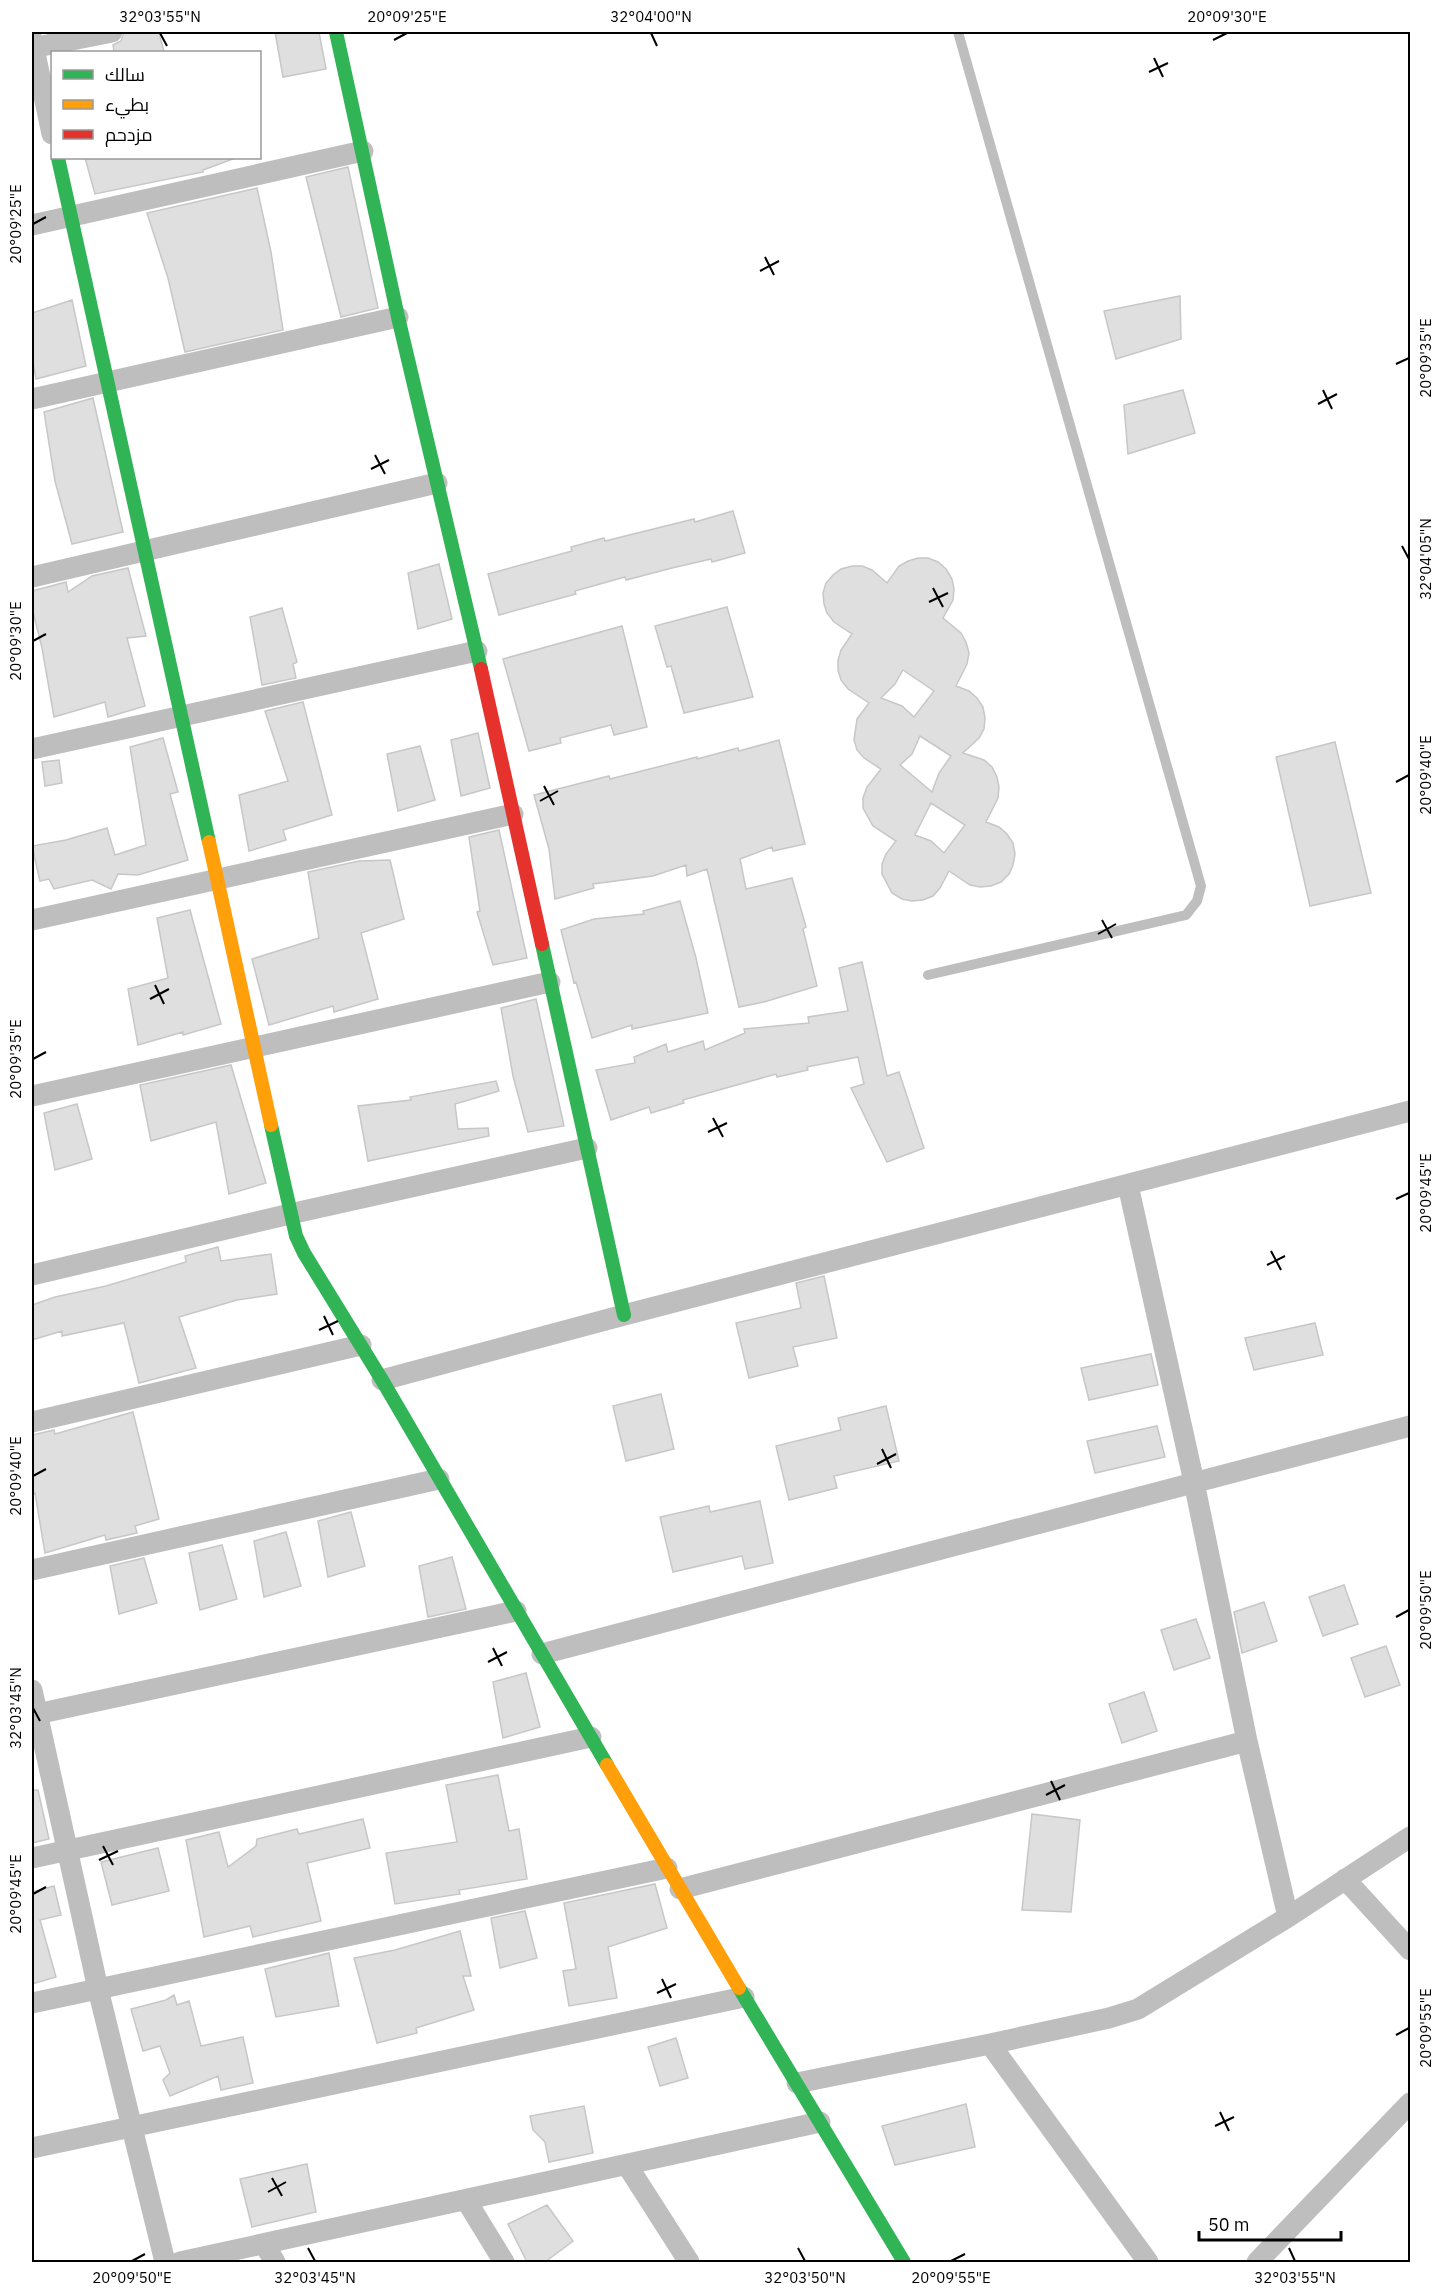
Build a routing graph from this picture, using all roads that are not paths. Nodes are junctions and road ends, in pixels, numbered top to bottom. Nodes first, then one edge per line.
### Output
1 (111, 32) edge
2 (336, 32) edge
3 (958, 32) edge
4 (32, 45) edge
5 (51, 130) edge
6 (363, 151) junction
7 (58, 159) edge
8 (70, 215) junction
9 (32, 225) edge
10 (398, 317) junction
11 (107, 382) junction
12 (32, 399) edge
13 (437, 483) junction
14 (144, 550) junction
15 (32, 577) edge
16 (477, 651) junction
17 (180, 716) junction
18 (32, 749) edge
19 (513, 814) junction
20 (216, 879) junction
21 (32, 920) edge
22 (928, 975) dead end
23 (550, 982) junction
24 (253, 1047) junction
25 (32, 1096) edge
26 (1410, 1111) edge
27 (587, 1148) junction
28 (1128, 1185) junction
29 (290, 1214) junction
30 (32, 1275) edge
31 (624, 1315) junction
32 (361, 1345) junction
33 (382, 1380) junction
34 (32, 1422) edge
35 (1410, 1426) edge
36 (439, 1479) junction
37 (1194, 1482) junction
38 (32, 1570) edge
39 (516, 1611) junction
40 (542, 1654) junction
41 (32, 1690) edge
42 (34, 1714) edge
43 (591, 1737) junction
44 (1247, 1740) junction
45 (1410, 1837) edge
46 (68, 1851) junction
47 (32, 1858) edge
48 (667, 1868) junction
49 (1345, 1879) junction
50 (680, 1889) junction
51 (1288, 1917) junction
52 (1410, 1950) edge
53 (98, 1989) junction
54 (744, 1997) junction
55 (32, 2003) edge
56 (990, 2044) junction
57 (797, 2083) junction
58 (1410, 2103) edge
59 (820, 2122) junction
60 (132, 2127) junction
61 (32, 2148) edge
62 (627, 2165) junction
63 (466, 2200) junction
64 (264, 2244) junction
65 (165, 2262) edge
66 (180, 2262) edge
67 (275, 2262) edge
68 (504, 2262) edge
69 (689, 2262) edge
70 (904, 2262) edge
71 (1149, 2262) edge
72 (1257, 2262) edge

1 - 4 street
2 - 6 street
3 - 22 lane
4 - 5 street
6 - 8 street
6 - 10 street
7 - 8 street
8 - 9 street
8 - 11 street
10 - 11 street
10 - 13 street
11 - 12 street
11 - 14 street
13 - 14 street
13 - 16 street
14 - 15 street
14 - 17 street
16 - 17 street
16 - 19 street
17 - 18 street
17 - 20 street
19 - 20 street
19 - 23 street
20 - 21 street
20 - 24 street
23 - 24 street
23 - 27 street
24 - 25 street
24 - 29 street
26 - 28 street
27 - 29 street
27 - 31 street
28 - 31 street
28 - 37 street
29 - 30 street
29 - 32 street
31 - 33 street
32 - 33 street
32 - 34 street
33 - 36 street
35 - 37 street
36 - 38 street
36 - 39 street
37 - 40 street
37 - 44 street
39 - 40 street
39 - 42 street
40 - 43 street
41 - 42 street
42 - 46 street
43 - 46 street
43 - 48 street
44 - 50 street
44 - 51 street
45 - 49 street
46 - 47 street
46 - 53 street
48 - 50 street
48 - 53 street
49 - 51 street
49 - 52 street
50 - 54 street
51 - 56 street
53 - 55 street
53 - 60 street
54 - 57 street
54 - 60 street
56 - 57 street
56 - 71 street
57 - 59 street
58 - 72 street
59 - 62 street
59 - 70 street
60 - 61 street
60 - 65 street
62 - 63 street
62 - 69 street
63 - 64 street
63 - 68 street
64 - 66 street
64 - 67 street

